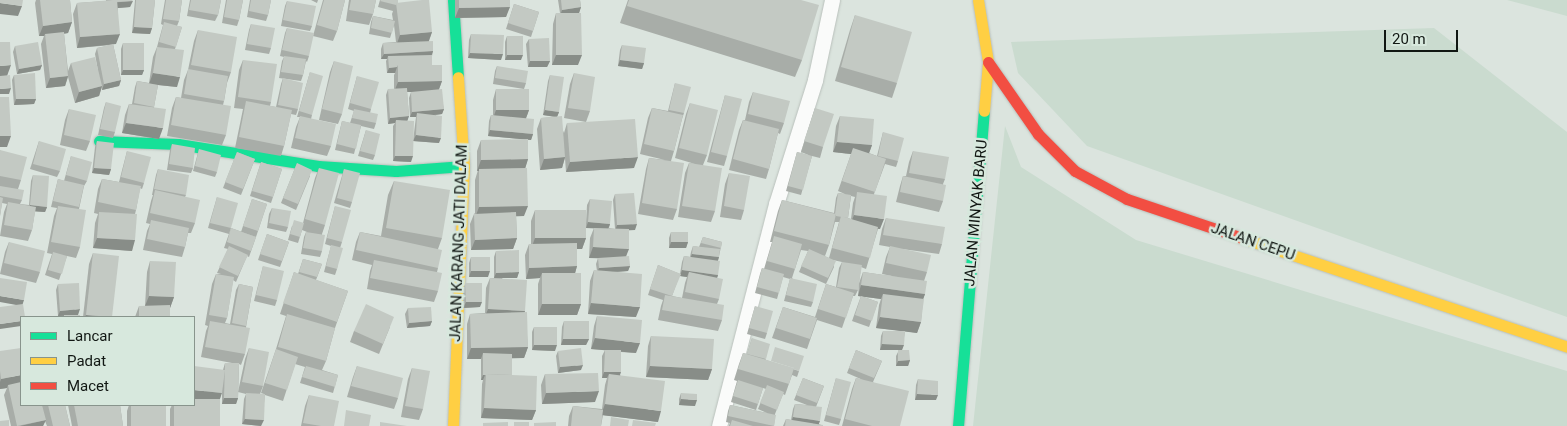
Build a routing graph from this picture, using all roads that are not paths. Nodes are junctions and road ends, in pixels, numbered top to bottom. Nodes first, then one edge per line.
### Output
1 (453, 0) edge
2 (832, 0) edge
3 (978, 0) edge
4 (988, 62) junction
5 (99, 141) edge
6 (464, 166) junction
7 (1567, 347) edge
8 (453, 426) edge
9 (719, 426) edge
10 (958, 426) edge

1 - 6 street, JALAN KARANG JATI DALAM
2 - 9 lane
3 - 4 street, JALAN MINYAK BARU
4 - 7 street, JALAN CEPU
4 - 10 street, JALAN MINYAK BARU
5 - 6 street
6 - 8 street, JALAN KARANG JATI DALAM

